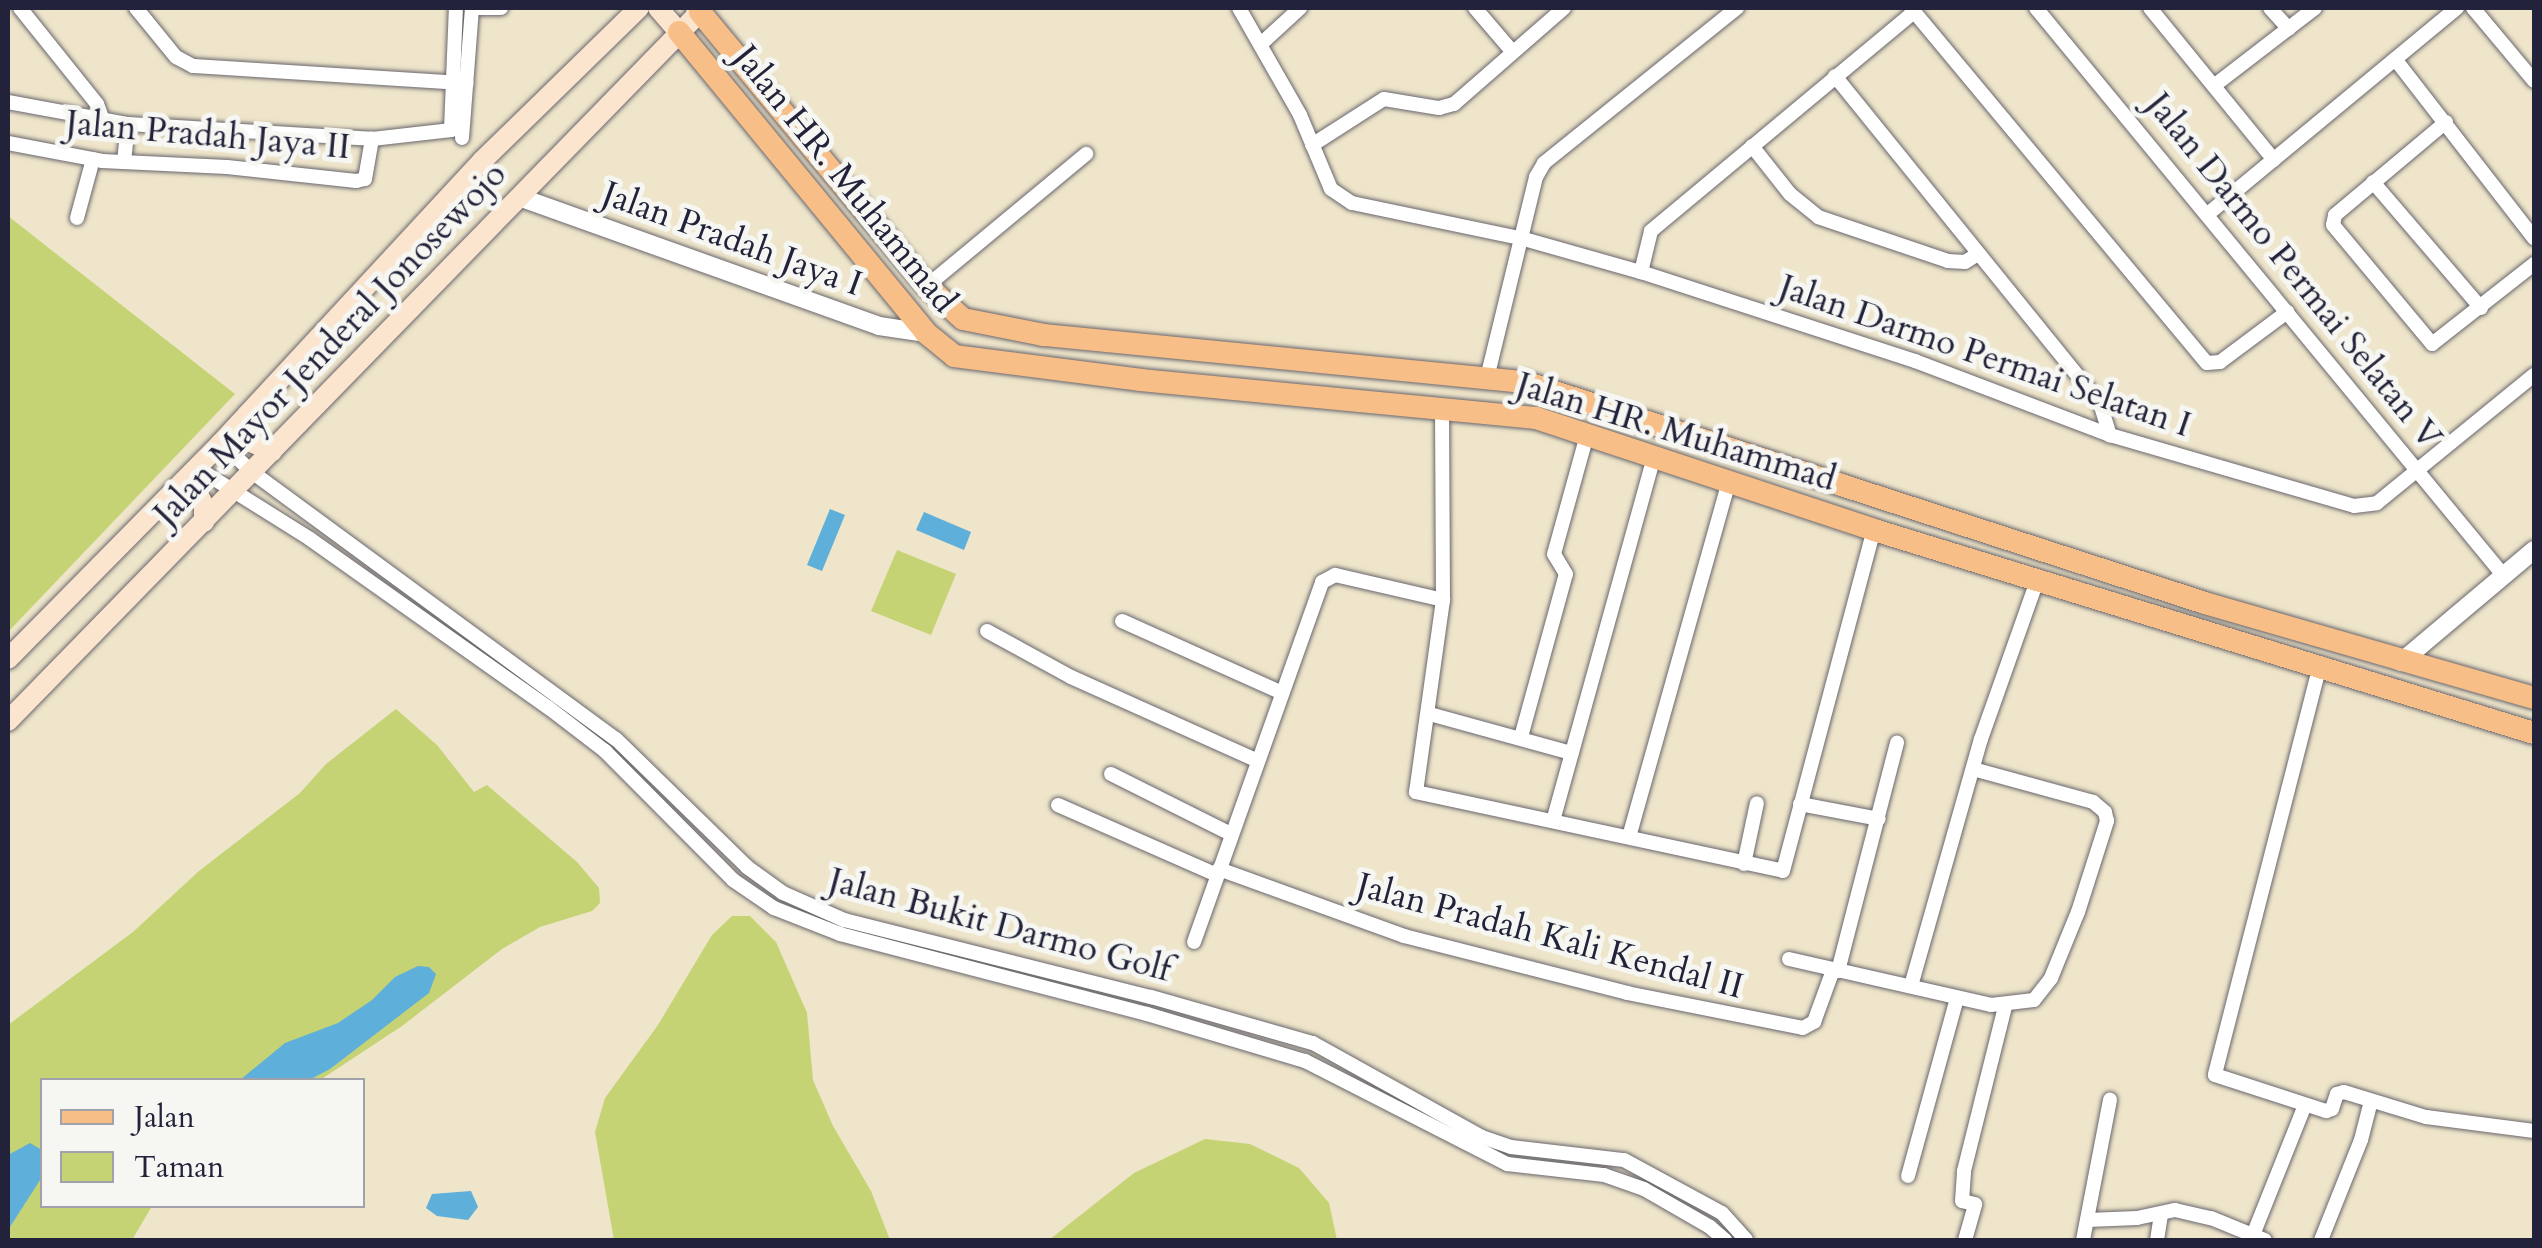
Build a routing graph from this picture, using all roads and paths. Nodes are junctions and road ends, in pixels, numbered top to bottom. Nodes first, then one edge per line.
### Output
1 (20, 8) edge
2 (136, 8) edge
3 (456, 8) edge
4 (475, 8) edge
5 (500, 8) edge
6 (639, 8) edge
7 (658, 8) edge
8 (1239, 8) edge
9 (1300, 8) edge
10 (1475, 8) edge
11 (1564, 8) edge
12 (1736, 8) edge
13 (2036, 8) edge
14 (2150, 8) edge
15 (2270, 8) edge
16 (2315, 8) edge
17 (2457, 8) edge
18 (2473, 8) edge
19 (700, 9) edge
20 (1912, 10) edge
21 (2288, 28) junction
22 (679, 32) junction
23 (1262, 42) junction
24 (1511, 50) junction
25 (2395, 59) junction
26 (1835, 76) junction
27 (459, 82) junction
28 (2534, 82) edge
29 (2215, 85) junction
30 (8, 102) edge
31 (102, 118) junction
32 (2446, 122) junction
33 (128, 124) junction
34 (456, 134) junction
35 (372, 139) junction
36 (8, 143) edge
37 (1312, 145) junction
38 (1752, 146) junction
39 (1086, 154) dead end
40 (93, 159) junction
41 (2274, 160) junction
42 (482, 161) junction
43 (124, 162) junction
44 (2373, 182) junction
45 (518, 197) junction
46 (2209, 214) junction
47 (78, 218) dead end
48 (2534, 238) edge
49 (1524, 240) junction
50 (1978, 254) junction
51 (2534, 264) edge
52 (1641, 272) junction
53 (927, 286) junction
54 (2481, 308) junction
55 (2287, 312) junction
56 (926, 333) junction
57 (1381, 368) junction
58 (2534, 376) edge
59 (1487, 378) junction
60 (1377, 402) junction
61 (1442, 408) junction
62 (247, 415) junction
63 (1587, 435) junction
64 (2110, 435) junction
65 (222, 444) junction
66 (272, 452) junction
67 (1654, 457) junction
68 (197, 468) junction
69 (2418, 470) junction
70 (252, 472) junction
71 (1729, 482) junction
72 (174, 490) junction
73 (231, 493) junction
74 (299, 504) junction
75 (1898, 506) junction
76 (1940, 519) junction
77 (204, 522) junction
78 (286, 525) junction
79 (1882, 532) junction
80 (1934, 547) junction
81 (362, 549) junction
82 (2534, 550) edge
83 (349, 566) junction
84 (2503, 575) junction
85 (2037, 581) junction
86 (1443, 600) junction
87 (2205, 603) junction
88 (1122, 621) dead end
89 (987, 631) dead end
90 (2196, 631) junction
91 (8, 660) edge
92 (2400, 662) junction
93 (2319, 669) junction
94 (1280, 692) junction
95 (2534, 698) edge
96 (1430, 714) junction
97 (8, 722) edge
98 (2534, 733) edge
99 (1521, 737) junction
100 (1897, 743) dead end
101 (1572, 753) junction
102 (1256, 760) junction
103 (1973, 769) junction
104 (1111, 774) dead end
105 (1757, 804) dead end
106 (1800, 804) junction
107 (1058, 805) dead end
108 (1879, 819) junction
109 (1553, 821) junction
110 (1231, 834) junction
111 (1629, 837) junction
112 (1744, 864) junction
113 (1218, 872) junction
114 (1194, 942) dead end
115 (1789, 959) dead end
116 (1836, 970) junction
117 (1911, 986) junction
118 (1957, 998) junction
119 (2005, 1006) junction
120 (2110, 1100) dead end
121 (2371, 1102) junction
122 (2305, 1105) junction
123 (2534, 1131) edge
124 (1908, 1176) dead end
125 (2161, 1214) junction
126 (2088, 1220) junction
127 (2259, 1238) edge
128 (1725, 1240) edge
129 (1746, 1240) edge
130 (1965, 1240) edge
131 (2083, 1240) edge
132 (2158, 1240) edge
133 (2321, 1240) edge

1 - 31 street
2 - 27 street
3 - 27 street
4 - 5 street
4 - 27 street
6 - 42 main road, Jalan Mayor Jenderal Jonosewojo
7 - 22 main road
8 - 23 street, Jalan Darmo Permai Selatan I
9 - 23 street
10 - 24 street
11 - 24 street
12 - 49 street
13 - 46 street, Jalan Darmo Permai Selatan V
14 - 29 street
15 - 21 street
16 - 21 street
17 - 25 street
18 - 28 street
19 - 22 main road, Jalan Mayor Jenderal Jonosewojo
19 - 53 main road, Jalan HR. Muhammad
20 - 26 street
20 - 55 street
21 - 29 street
22 - 45 main road, Jalan Mayor Jenderal Jonosewojo
22 - 56 main road, Jalan HR. Muhammad
23 - 37 street, Jalan Darmo Permai Selatan I
24 - 37 street
25 - 32 street
25 - 41 street
26 - 38 street
26 - 50 street
27 - 34 street
29 - 41 street
30 - 31 street
31 - 33 street
32 - 44 street
32 - 48 street
33 - 35 street
33 - 43 street
34 - 35 street
34 - 42 street
35 - 43 street, Jalan Pradah Jaya II
36 - 40 street, Jalan Pradah Jaya II
37 - 49 street, Jalan Darmo Permai Selatan I
38 - 50 street
38 - 52 street
39 - 53 street
40 - 43 street, Jalan Pradah Jaya II
40 - 47 street
41 - 46 street
42 - 62 main road, Jalan Mayor Jenderal Jonosewojo
44 - 54 street
44 - 54 street
45 - 56 street, Jalan Pradah Jaya I
45 - 66 main road, Jalan Mayor Jenderal Jonosewojo
46 - 55 street, Jalan Darmo Permai Selatan V
49 - 52 street, Jalan Darmo Permai Selatan I
49 - 59 street
50 - 64 street
51 - 54 street
52 - 64 street, Jalan Darmo Permai Selatan I
53 - 57 main road, Jalan HR. Muhammad
55 - 69 street, Jalan Darmo Permai Selatan V
56 - 60 main road, Jalan HR. Muhammad
57 - 59 main road, Jalan HR. Muhammad
57 - 60 main road
58 - 69 street
59 - 75 main road, Jalan HR. Muhammad
60 - 61 main road, Jalan HR. Muhammad
61 - 63 main road, Jalan HR. Muhammad
61 - 86 street
62 - 65 main road, Jalan Mayor Jenderal Jonosewojo
62 - 66 main road
63 - 67 main road, Jalan HR. Muhammad
63 - 99 street
64 - 69 street, Jalan Darmo Permai Selatan I
65 - 68 main road, Jalan Mayor Jenderal Jonosewojo
65 - 70 street, Jalan Bukit Darmo Golf
66 - 70 main road, Jalan Mayor Jenderal Jonosewojo
67 - 71 main road, Jalan HR. Muhammad
67 - 101 street
68 - 72 main road, Jalan Mayor Jenderal Jonosewojo
68 - 73 street, Jalan Bukit Darmo Golf
69 - 84 street, Jalan Darmo Permai Selatan V
70 - 73 main road, Jalan Mayor Jenderal Jonosewojo
70 - 74 street, Jalan Bukit Darmo Golf
71 - 79 main road, Jalan HR. Muhammad
71 - 111 street
72 - 77 main road
72 - 91 main road, Jalan Mayor Jenderal Jonosewojo
73 - 77 main road, Jalan Mayor Jenderal Jonosewojo
73 - 78 street, Jalan Bukit Darmo Golf
74 - 78 street
74 - 81 street, Jalan Bukit Darmo Golf
75 - 76 main road, Jalan HR. Muhammad
75 - 79 main road
76 - 80 main road
76 - 87 main road, Jalan HR. Muhammad
77 - 97 main road, Jalan Mayor Jenderal Jonosewojo
78 - 83 street, Jalan Bukit Darmo Golf
79 - 80 main road, Jalan HR. Muhammad
79 - 106 street
80 - 85 main road, Jalan HR. Muhammad
81 - 83 street
81 - 129 street, Jalan Bukit Darmo Golf
82 - 84 street
83 - 128 street, Jalan Bukit Darmo Golf
84 - 92 street
85 - 90 main road, Jalan HR. Muhammad
85 - 103 street
86 - 94 street
86 - 96 street
87 - 90 main road
87 - 92 main road, Jalan HR. Muhammad
88 - 94 street
89 - 102 street
90 - 93 main road, Jalan HR. Muhammad
92 - 95 main road, Jalan HR. Muhammad
93 - 98 main road, Jalan HR. Muhammad
93 - 122 street
94 - 102 street
96 - 99 street
96 - 109 street
99 - 101 street
100 - 108 street, Jalan Pradah Kali Kendal II
101 - 109 street
102 - 110 street
103 - 117 street
103 - 119 street
104 - 110 street
105 - 112 street
106 - 108 street
106 - 112 street
107 - 113 street, Jalan Pradah Kali Kendal II
108 - 116 street, Jalan Pradah Kali Kendal II
109 - 111 street
110 - 113 street
111 - 112 street
113 - 114 street
113 - 116 street, Jalan Pradah Kali Kendal II
115 - 116 street
116 - 117 street
117 - 118 street
118 - 119 street
118 - 124 street
119 - 130 street
120 - 126 street
121 - 122 street
121 - 123 street
121 - 133 street
122 - 127 street
125 - 126 street
125 - 127 street
125 - 132 street
126 - 131 street

